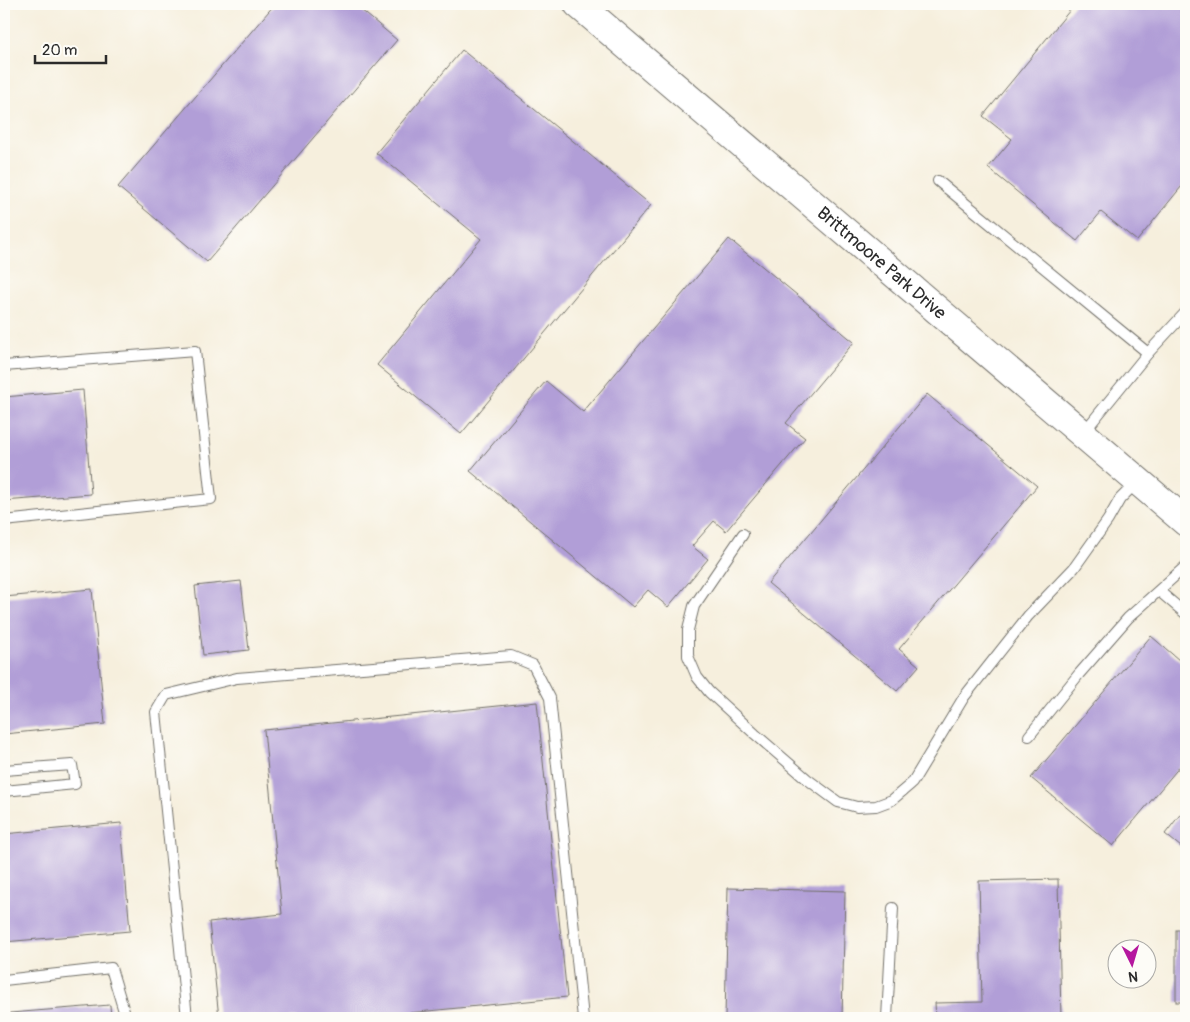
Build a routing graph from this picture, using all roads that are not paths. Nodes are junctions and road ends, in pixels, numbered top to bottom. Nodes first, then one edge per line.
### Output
1 (578, 4) edge
2 (938, 181) dead end
3 (1186, 312) edge
4 (1148, 353) junction
5 (4, 366) edge
6 (1083, 433) junction
7 (1139, 481) junction
8 (4, 521) edge
9 (1186, 522) edge
10 (743, 534) dead end
11 (1186, 566) edge
12 (1158, 591) junction
13 (1186, 614) edge
14 (1029, 736) dead end
15 (4, 770) edge
16 (4, 791) edge
17 (893, 908) dead end
18 (4, 980) edge
19 (126, 1018) edge
20 (187, 1018) edge
21 (583, 1018) edge
22 (887, 1018) edge

1 - 6 street, Brittmoore Park Drive
2 - 4 lane
3 - 4 lane
4 - 6 lane
5 - 8 lane
6 - 7 street, Brittmoore Park Drive
7 - 9 street, Brittmoore Park Drive
7 - 10 lane
11 - 12 lane
12 - 13 lane
12 - 14 lane
15 - 16 lane
17 - 22 lane
18 - 19 lane
20 - 21 lane

